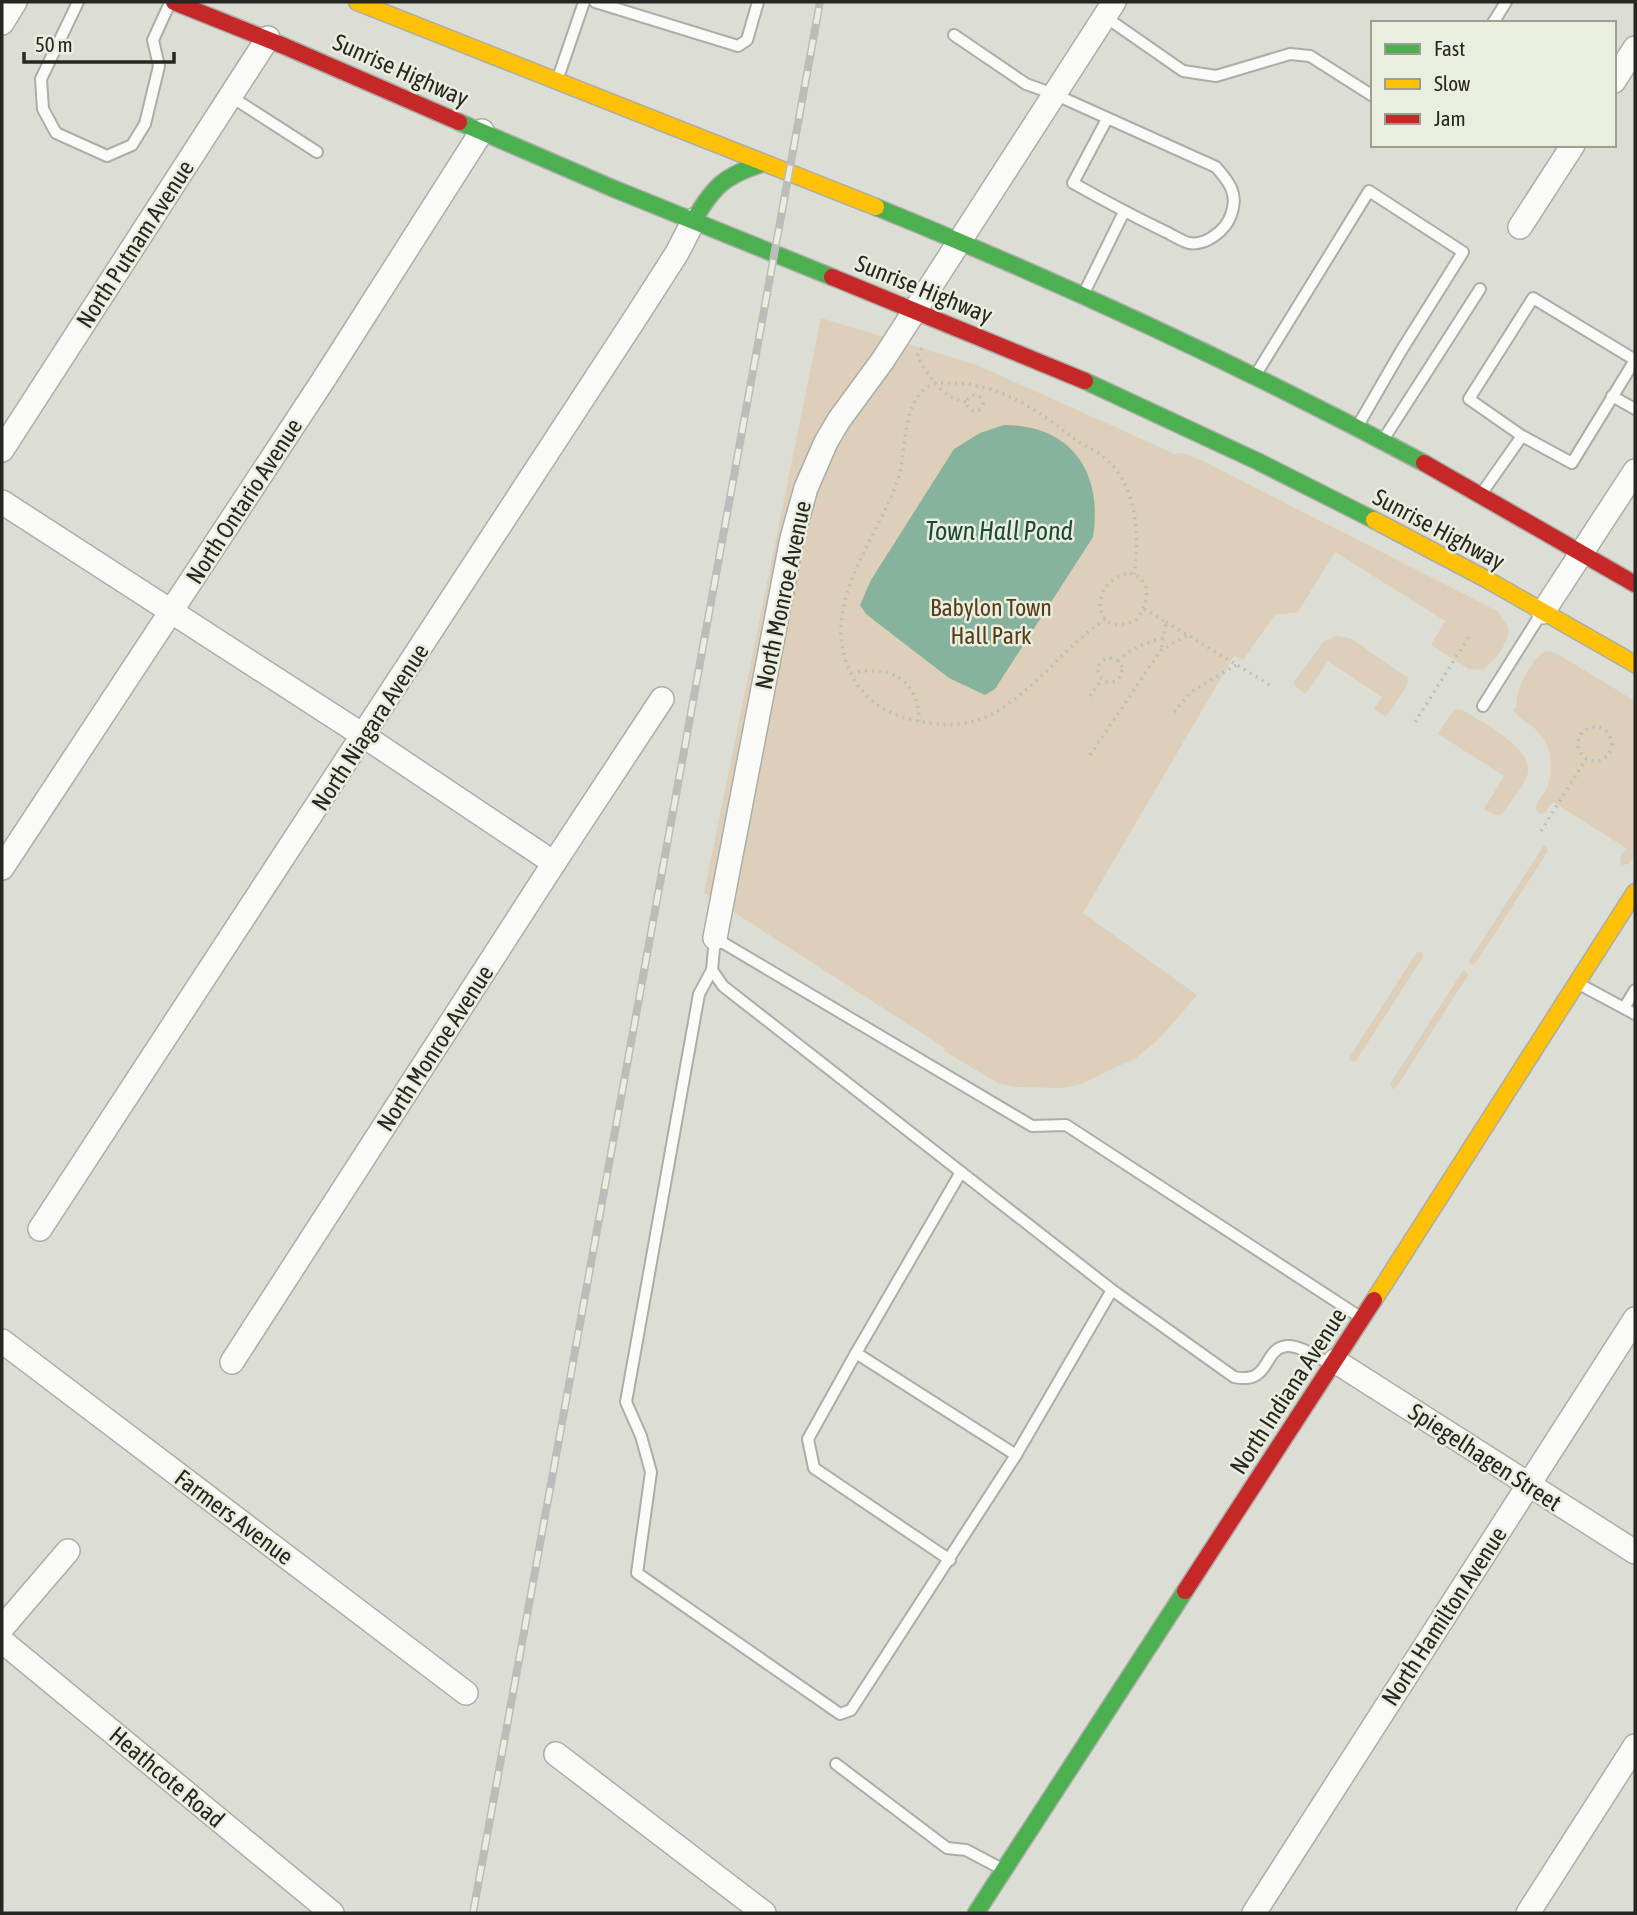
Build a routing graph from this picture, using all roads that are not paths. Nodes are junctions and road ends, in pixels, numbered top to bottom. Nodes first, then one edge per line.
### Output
1 (15, 2) edge
2 (78, 2) edge
3 (172, 2) edge
4 (358, 2) edge
5 (584, 2) edge
6 (595, 2) edge
7 (758, 2) edge
8 (1506, 2) edge
9 (1109, 9) edge
10 (1494, 21) edge
11 (2, 23) edge
12 (954, 35) dead end
13 (268, 38) junction
14 (1635, 48) edge
15 (1616, 78) edge
16 (557, 81) junction
17 (1054, 94) junction
18 (1371, 95) edge
19 (230, 96) junction
20 (1108, 119) junction
21 (482, 131) junction
22 (1572, 147) edge
23 (317, 152) dead end
24 (764, 163) junction
25 (1124, 212) junction
26 (694, 220) junction
27 (1520, 227) dead end
28 (958, 241) junction
29 (1480, 289) dead end
30 (1083, 295) junction
31 (915, 310) junction
32 (1255, 376) junction
33 (1612, 396) junction
34 (1635, 409) edge
35 (1357, 428) junction
36 (1522, 436) junction
37 (1382, 441) junction
38 (2, 450) edge
39 (1635, 471) edge
40 (1480, 495) junction
41 (2, 502) edge
42 (1582, 551) junction
43 (1635, 584) edge
44 (171, 611) junction
45 (1543, 612) junction
46 (1635, 664) edge
47 (662, 699) dead end
48 (1483, 706) dead end
49 (364, 736) junction
50 (554, 863) junction
51 (2, 868) edge
52 (1635, 892) edge
53 (715, 938) junction
54 (712, 971) junction
55 (1577, 983) junction
56 (1635, 990) edge
57 (1624, 1008) junction
58 (1635, 1014) edge
59 (961, 1172) junction
60 (40, 1229) dead end
61 (1112, 1290) junction
62 (1362, 1319) junction
63 (1635, 1320) edge
64 (2, 1341) edge
65 (856, 1353) junction
66 (232, 1362) dead end
67 (1334, 1363) junction
68 (1016, 1455) junction
69 (1529, 1484) junction
70 (68, 1551) dead end
71 (1635, 1552) edge
72 (950, 1559) junction
73 (2, 1628) edge
74 (2, 1640) edge
75 (466, 1693) dead end
76 (1635, 1746) edge
77 (556, 1754) dead end
78 (836, 1764) dead end
79 (1005, 1871) junction
80 (332, 1913) edge
81 (764, 1913) edge
82 (976, 1913) edge
83 (1254, 1913) edge
84 (1528, 1913) edge

1 - 11 street
2 - 3 lane
3 - 13 main road, Sunrise Highway
4 - 16 main road, Sunrise Highway
5 - 16 lane
6 - 7 lane
8 - 10 lane
9 - 17 street, North Monroe Avenue
9 - 18 lane
12 - 17 lane
13 - 19 street, North Putnam Avenue
13 - 21 main road, Sunrise Highway
14 - 15 street
16 - 24 main road, Sunrise Highway
17 - 20 lane
17 - 28 street, North Monroe Avenue
19 - 23 lane
19 - 38 street, North Putnam Avenue
20 - 25 lane
20 - 25 lane
21 - 26 main road, Sunrise Highway
21 - 44 street, North Ontario Avenue
22 - 27 street
24 - 26 main road
24 - 28 main road, Sunrise Highway
25 - 30 lane
26 - 31 main road, Sunrise Highway
26 - 49 street, North Niagara Avenue
28 - 30 main road, Sunrise Highway
28 - 31 street, North Monroe Avenue
29 - 37 lane
30 - 32 main road, Sunrise Highway
31 - 45 main road, Sunrise Highway
31 - 53 street, North Monroe Avenue
32 - 35 main road, Sunrise Highway
32 - 35 lane
33 - 34 lane
33 - 36 lane
33 - 36 lane
35 - 37 main road, Sunrise Highway
36 - 40 lane
37 - 40 main road, Sunrise Highway
39 - 42 street
40 - 42 main road, Sunrise Highway
41 - 44 street
42 - 43 main road, Sunrise Highway
42 - 45 street
44 - 49 street
44 - 51 street, North Ontario Avenue
45 - 46 main road, Sunrise Highway
45 - 48 lane
47 - 50 street, North Monroe Avenue
49 - 50 street
49 - 60 street, North Niagara Avenue
50 - 66 street, North Monroe Avenue
52 - 55 main road, North Indiana Avenue
53 - 54 lane
53 - 62 lane
54 - 59 lane
54 - 72 lane
55 - 57 lane
55 - 62 main road, North Indiana Avenue
56 - 57 lane
57 - 58 lane
59 - 61 lane
59 - 65 lane
61 - 67 lane
61 - 68 lane
62 - 67 main road, North Indiana Avenue
63 - 69 street, North Hamilton Avenue
64 - 75 street, Farmers Avenue
65 - 68 lane
65 - 72 lane
67 - 69 street, Spiegelhagen Street
67 - 79 main road, North Indiana Avenue
68 - 72 lane
69 - 71 street, Spiegelhagen Street
69 - 83 street, North Hamilton Avenue
70 - 73 street
74 - 80 street, Heathcote Road
76 - 84 street
77 - 81 street
78 - 79 lane
79 - 82 main road, North Indiana Avenue

